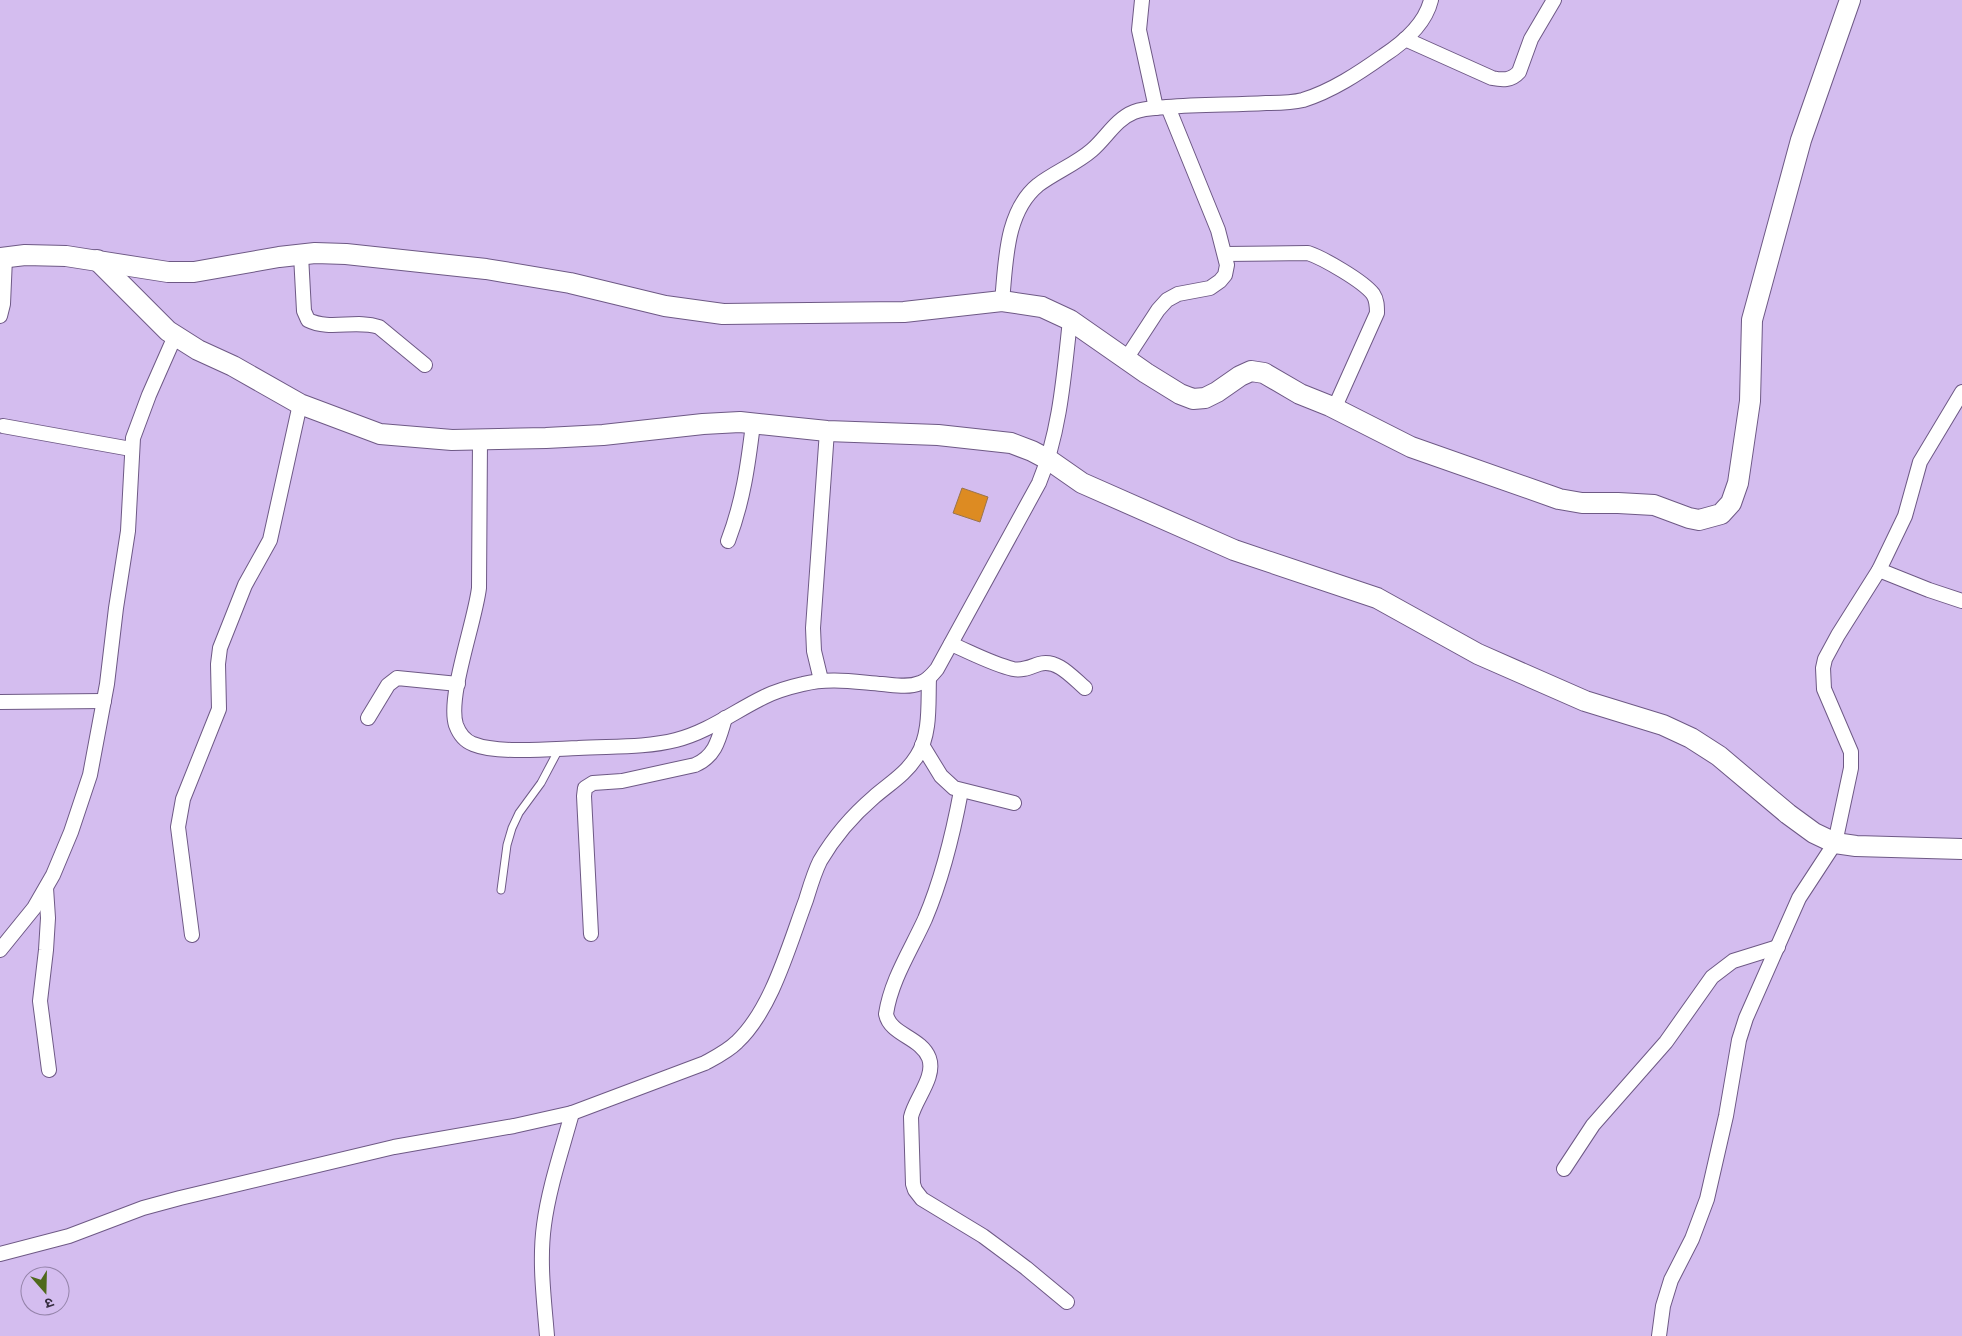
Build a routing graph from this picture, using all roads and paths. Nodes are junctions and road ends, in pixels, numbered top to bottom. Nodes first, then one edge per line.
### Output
1 (1142, 0) edge
2 (1431, 0) edge
3 (1554, 0) edge
4 (1850, 0) edge
5 (1405, 39) junction
6 (1162, 107) junction
7 (1225, 254) junction
8 (301, 255) junction
9 (3, 258) edge
10 (97, 260) junction
11 (2, 293) edge
12 (1002, 301) junction
13 (0, 316) edge
14 (1070, 320) junction
15 (175, 336) junction
16 (1126, 359) junction
17 (425, 365) dead end
18 (1962, 392) edge
19 (300, 404) junction
20 (1334, 409) junction
21 (753, 424) junction
22 (3, 426) dead end
23 (827, 431) junction
24 (480, 440) junction
25 (132, 449) junction
26 (1049, 460) junction
27 (728, 541) dead end
28 (1878, 570) junction
29 (1962, 601) edge
30 (951, 644) junction
31 (929, 678) junction
32 (821, 680) junction
33 (458, 684) junction
34 (1086, 688) dead end
35 (104, 701) junction
36 (0, 702) edge
37 (368, 718) dead end
38 (725, 718) junction
39 (922, 746) junction
40 (559, 748) junction
41 (961, 791) junction
42 (1014, 803) dead end
43 (1835, 843) junction
44 (1962, 849) edge
45 (46, 888) junction
46 (500, 890) dead end
47 (192, 934) dead end
48 (591, 934) dead end
49 (1778, 947) junction
50 (0, 950) edge
51 (49, 1070) dead end
52 (572, 1113) junction
53 (1564, 1169) dead end
54 (0, 1254) edge
55 (1067, 1302) dead end
56 (547, 1336) edge
57 (1658, 1336) edge

1 - 6 street
2 - 5 street
3 - 5 street
4 - 20 street
5 - 6 street
6 - 7 street
6 - 12 street
7 - 16 street
7 - 20 street
8 - 10 street
8 - 12 street
8 - 17 street
9 - 10 street
9 - 11 street
10 - 15 street
11 - 13 street
12 - 14 street
14 - 16 street
14 - 26 street
15 - 19 street
15 - 25 street
16 - 20 street
18 - 28 street
19 - 24 street
19 - 47 street
21 - 23 street
21 - 24 street
21 - 27 street
22 - 25 street
23 - 26 street
23 - 32 street
24 - 33 street
25 - 35 street
26 - 30 street
26 - 43 street
28 - 29 street
28 - 43 street
30 - 31 street
30 - 34 street
31 - 32 street
31 - 39 street
32 - 38 street
33 - 37 street
33 - 40 street
35 - 36 street
35 - 45 street
38 - 40 street
38 - 48 street
39 - 41 street
39 - 52 street
40 - 46 lane
41 - 42 street
41 - 55 street
43 - 44 street
43 - 49 street
45 - 50 street
45 - 51 street
49 - 53 street
49 - 57 street
52 - 54 street
52 - 56 street

